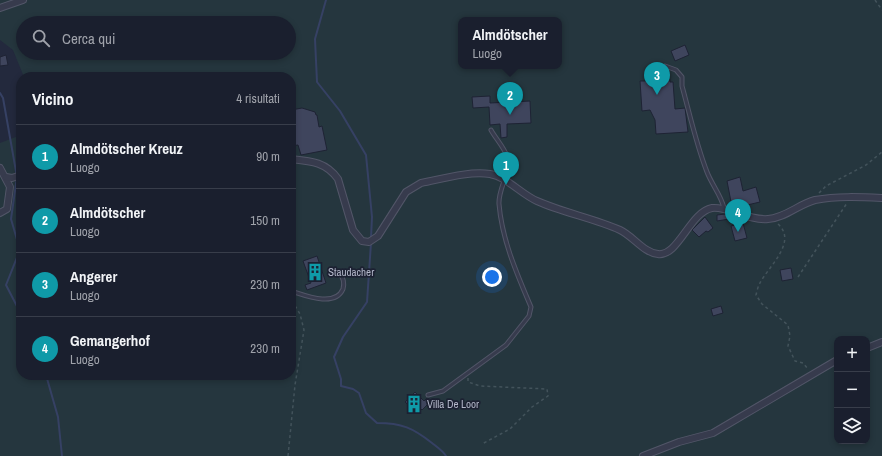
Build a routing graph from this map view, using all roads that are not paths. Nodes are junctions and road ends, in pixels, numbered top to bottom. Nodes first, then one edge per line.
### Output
1 (23, 0) edge
2 (0, 8) edge
3 (665, 66) dead end
4 (491, 130) dead end
5 (296, 160) edge
6 (0, 168) edge
7 (16, 176) edge
8 (9, 177) junction
9 (504, 179) junction
10 (882, 198) edge
11 (724, 210) junction
12 (0, 213) edge
13 (339, 272) dead end
14 (296, 292) edge
15 (882, 342) edge
16 (870, 347) edge
17 (834, 362) edge
18 (428, 395) dead end
19 (643, 456) edge

1 - 2 street
3 - 11 lane
4 - 9 lane
5 - 9 street
6 - 8 street
7 - 8 street
8 - 12 street
9 - 11 street
9 - 18 lane
10 - 11 street
13 - 14 lane
15 - 16 street
17 - 19 street

